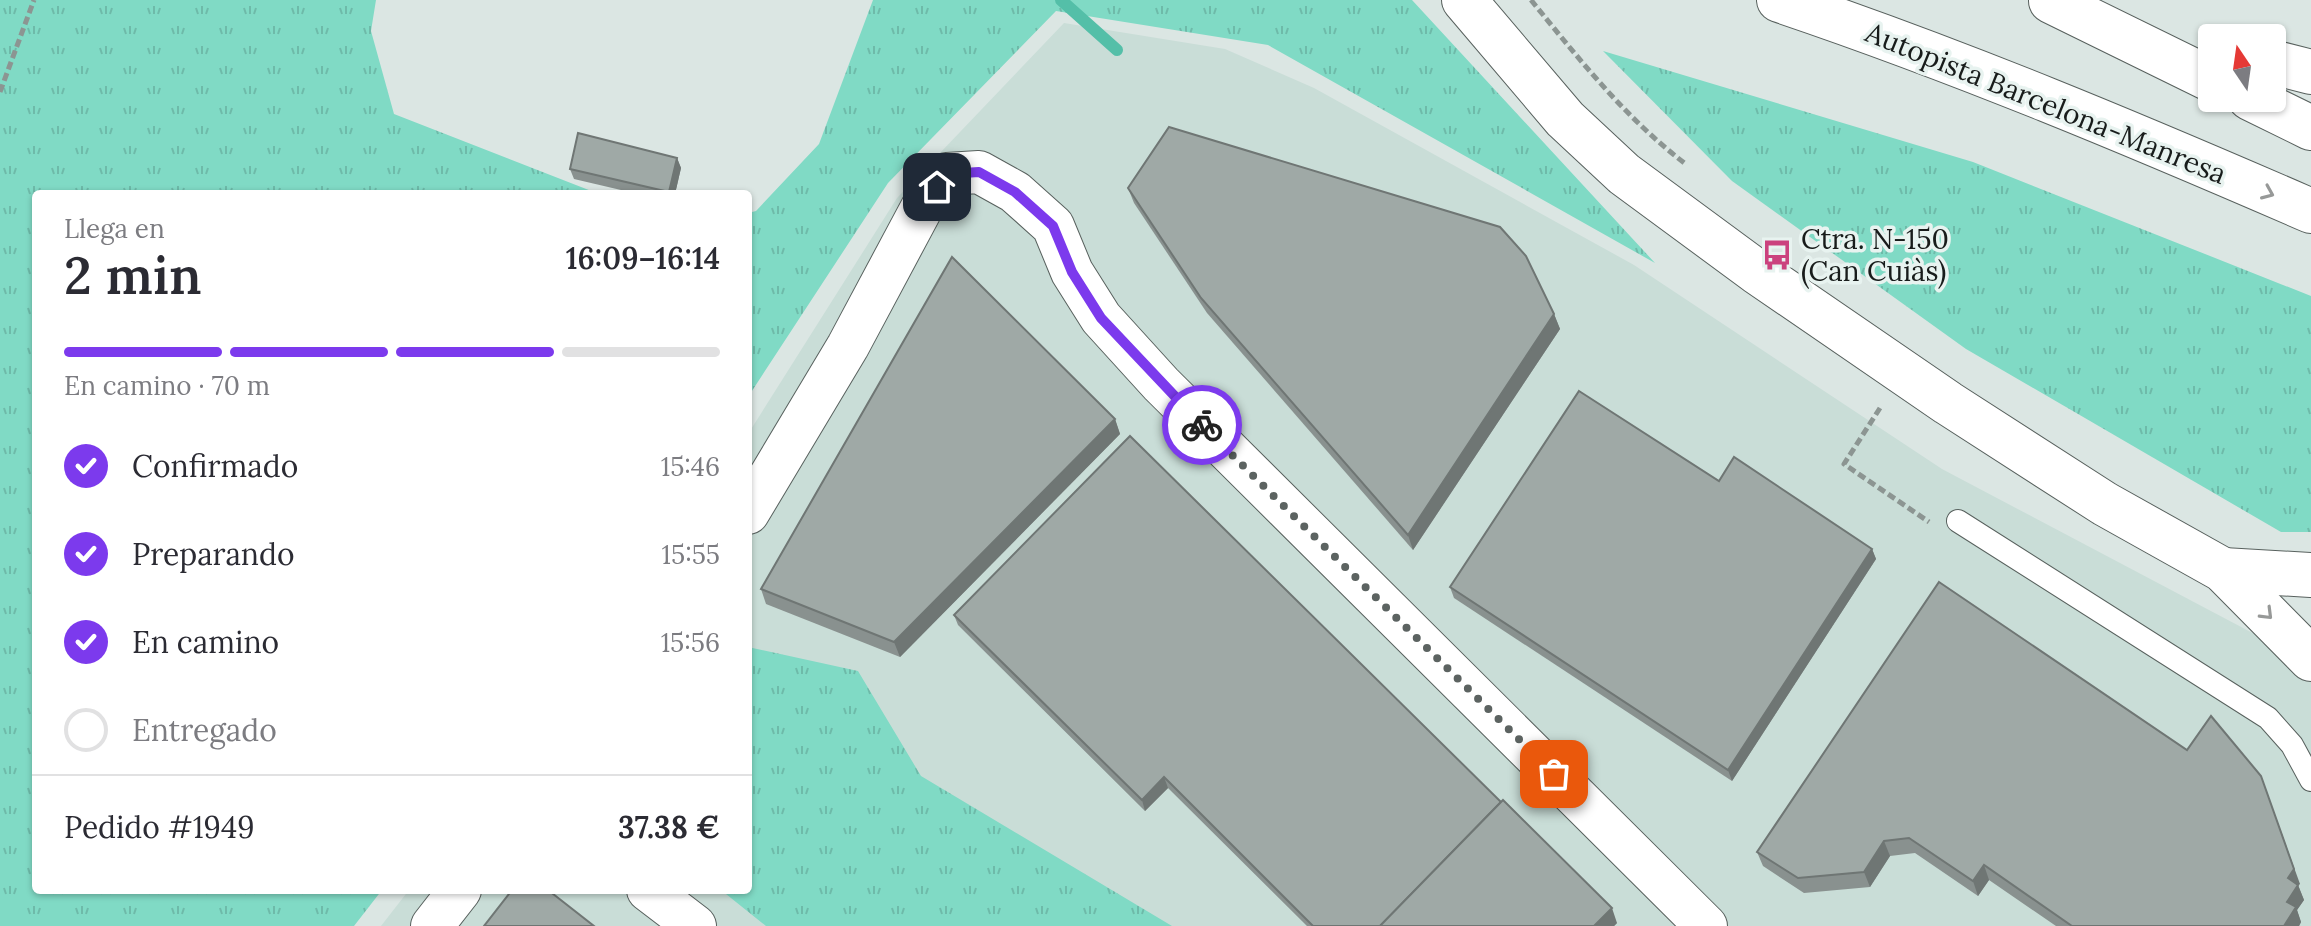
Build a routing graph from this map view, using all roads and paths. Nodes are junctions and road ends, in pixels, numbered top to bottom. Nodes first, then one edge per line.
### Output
1 (34, 0) edge
2 (1464, 0) edge
3 (1531, 0) edge
4 (1779, 0) edge
5 (2050, 0) edge
6 (2198, 41) edge
7 (2198, 55) edge
8 (2286, 66) edge
9 (2311, 72) edge
10 (2198, 73) edge
11 (2286, 89) edge
12 (0, 92) edge
13 (2311, 99) edge
14 (2278, 112) edge
15 (2311, 128) edge
16 (1689, 166) dead end
17 (2311, 211) edge
18 (1888, 397) dead end
19 (752, 506) edge
20 (1908, 507) dead end
21 (1958, 521) dead end
22 (2223, 570) junction
23 (2311, 575) edge
24 (2311, 659) edge
25 (2311, 780) edge
26 (457, 894) edge
27 (653, 894) edge
28 (432, 926) edge
29 (695, 926) edge
30 (1706, 926) edge

1 - 12 path
2 - 22 main road
3 - 16 path
4 -> 17 main road, Autopista Barcelona-Manresa
5 - 6 main road
5 - 7 main road
5 - 10 main road
8 - 9 main road
11 - 13 main road
14 - 15 main road
18 - 20 path
19 - 30 street
21 - 25 lane
22 - 23 main road
22 -> 24 main road
26 - 28 street
27 - 29 street

